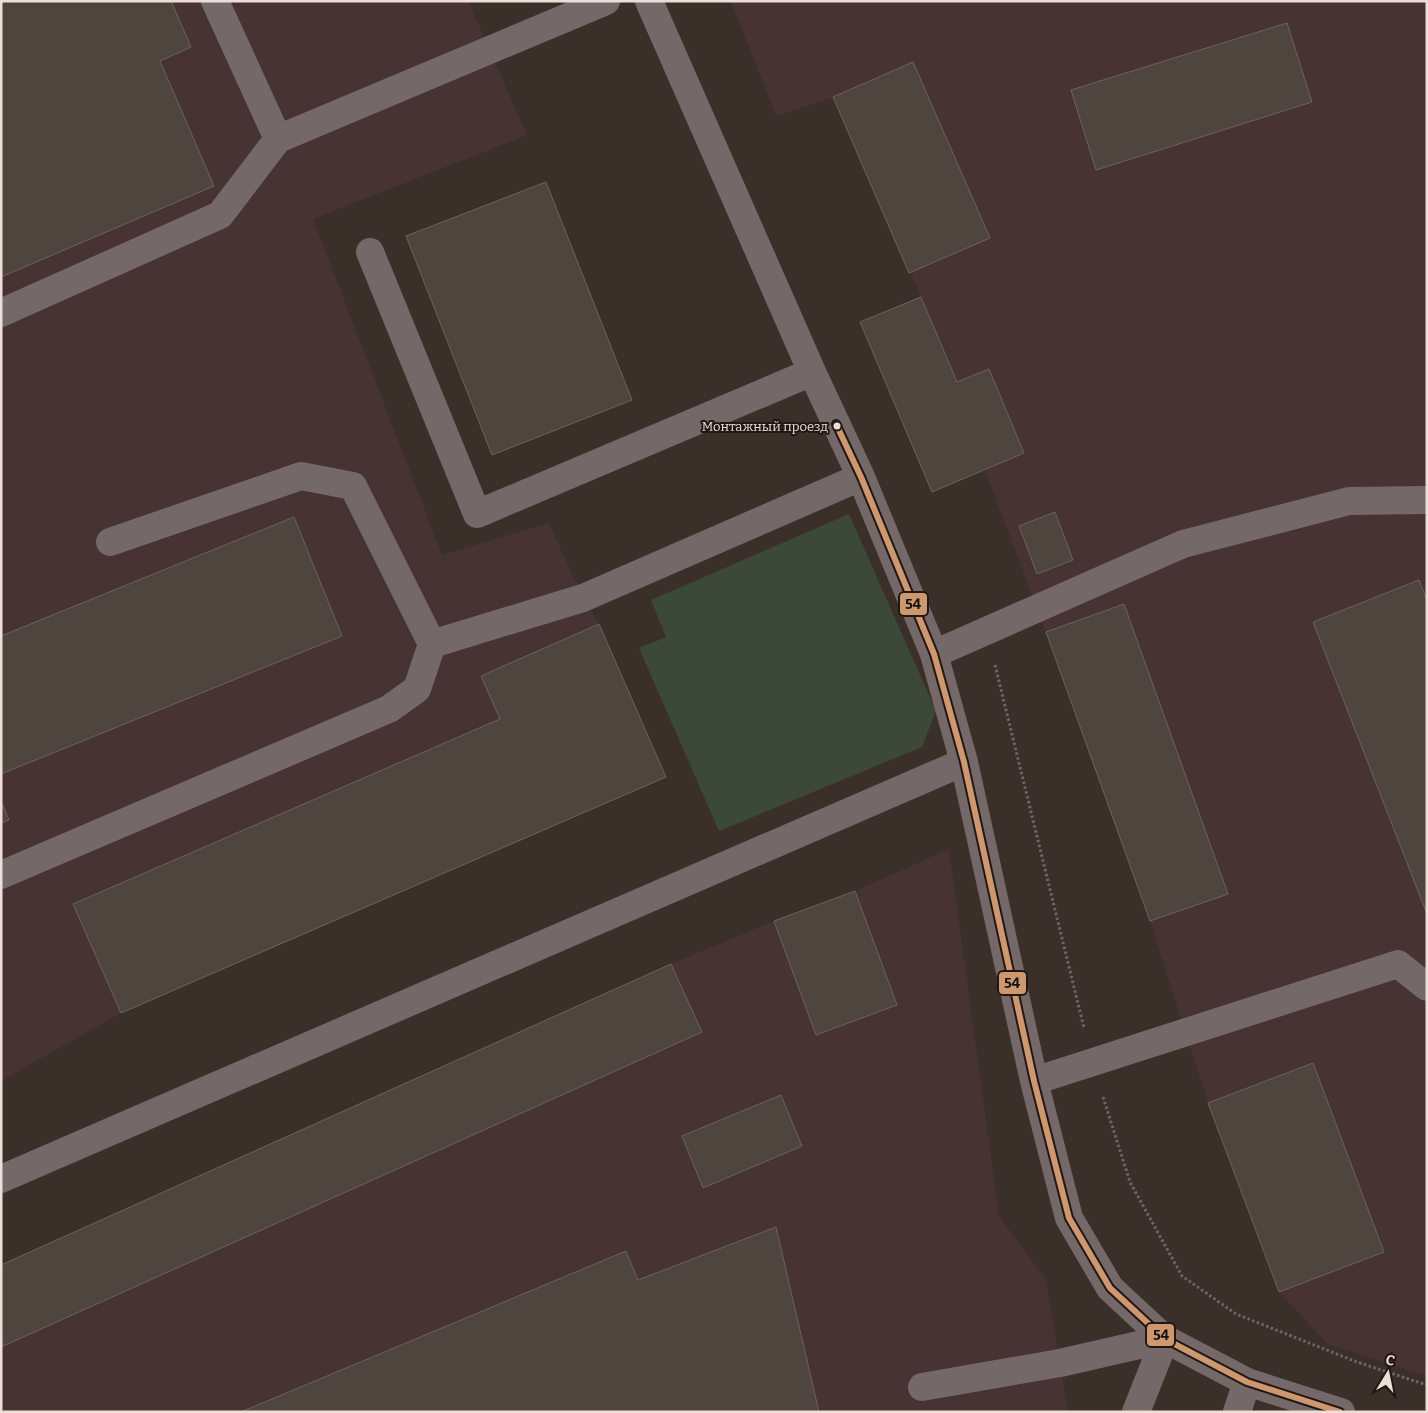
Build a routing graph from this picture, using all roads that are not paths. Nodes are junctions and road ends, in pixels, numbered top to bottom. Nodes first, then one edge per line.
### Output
1 (215, 1) edge
2 (606, 1) edge
3 (649, 1) edge
4 (278, 139) junction
5 (370, 252) dead end
6 (1, 313) edge
7 (812, 372) junction
8 (861, 477) junction
9 (1427, 500) edge
10 (110, 542) dead end
11 (432, 644) junction
12 (934, 654) junction
13 (964, 762) junction
14 (1, 875) edge
15 (1427, 987) edge
16 (1034, 1081) junction
17 (1, 1179) edge
18 (1165, 1339) junction
19 (1247, 1382) junction
20 (922, 1386) dead end
21 (1136, 1412) edge
22 (1237, 1412) edge
23 (1341, 1412) edge

1 - 4 street
2 - 4 street
3 - 7 street
4 - 6 street
5 - 7 street
7 - 8 street
8 - 11 street
8 - 12 street
9 - 12 street
10 - 11 street
11 - 14 street
12 - 13 street
13 - 16 street
13 - 17 street
15 - 16 street
16 - 18 street
18 - 19 street
18 - 20 street
18 - 21 street
19 - 22 street
19 - 23 street

